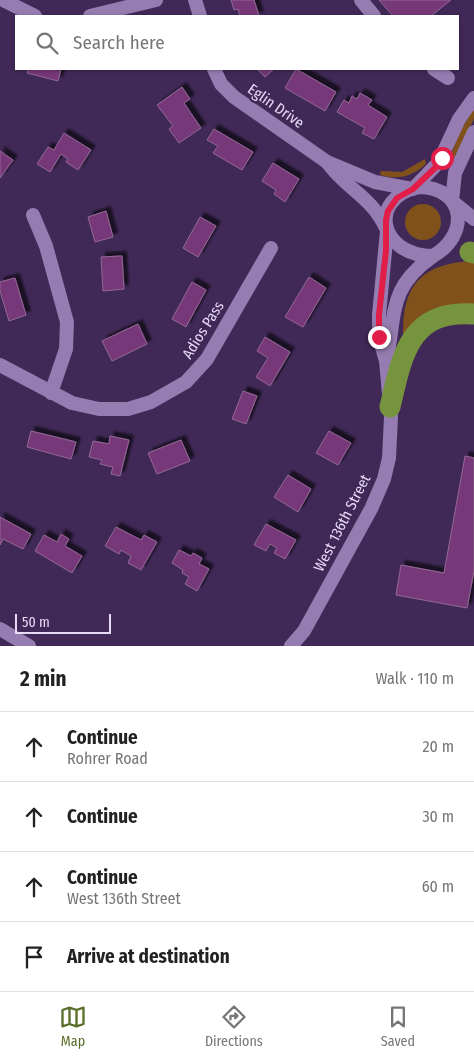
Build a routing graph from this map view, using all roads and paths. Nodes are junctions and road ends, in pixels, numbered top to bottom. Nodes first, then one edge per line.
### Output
1 (3, 0) edge
2 (156, 0) edge
3 (196, 0) edge
4 (361, 0) edge
5 (33, 15) edge
6 (94, 15) edge
7 (200, 15) edge
8 (373, 15) edge
9 (214, 70) edge
10 (436, 70) edge
11 (448, 78) dead end
12 (474, 98) edge
13 (474, 132) edge
14 (327, 162) junction
15 (412, 189) junction
16 (452, 201) junction
17 (33, 215) dead end
18 (474, 219) edge
19 (387, 230) junction
20 (271, 248) dead end
21 (473, 252) edge
22 (434, 256) junction
23 (474, 314) edge
24 (386, 361) junction
25 (0, 365) edge
26 (52, 393) junction
27 (390, 407) junction
28 (0, 630) edge
29 (301, 640) edge
30 (29, 646) edge
31 (291, 646) edge

1 - 5 street
2 - 6 street
3 - 7 street
4 - 8 street
9 - 14 street, Eglin Drive
10 - 11 street
12 - 15 street
13 - 16 street
14 - 15 street, Eglin Drive
14 - 19 street, Eglin Drive
15 - 16 street
15 - 19 street
16 - 18 street
16 - 22 street
17 - 26 street
19 - 22 street
19 - 24 street, West 136th Street
20 - 26 street, Adios Pass
21 - 22 street
22 - 24 street, West 136th Street
23 - 27 highway
24 - 27 street, West 136th Street
25 - 26 street, Adios Pass
27 - 29 street, West 136th Street
28 - 30 street
29 - 31 street, West 136th Street

